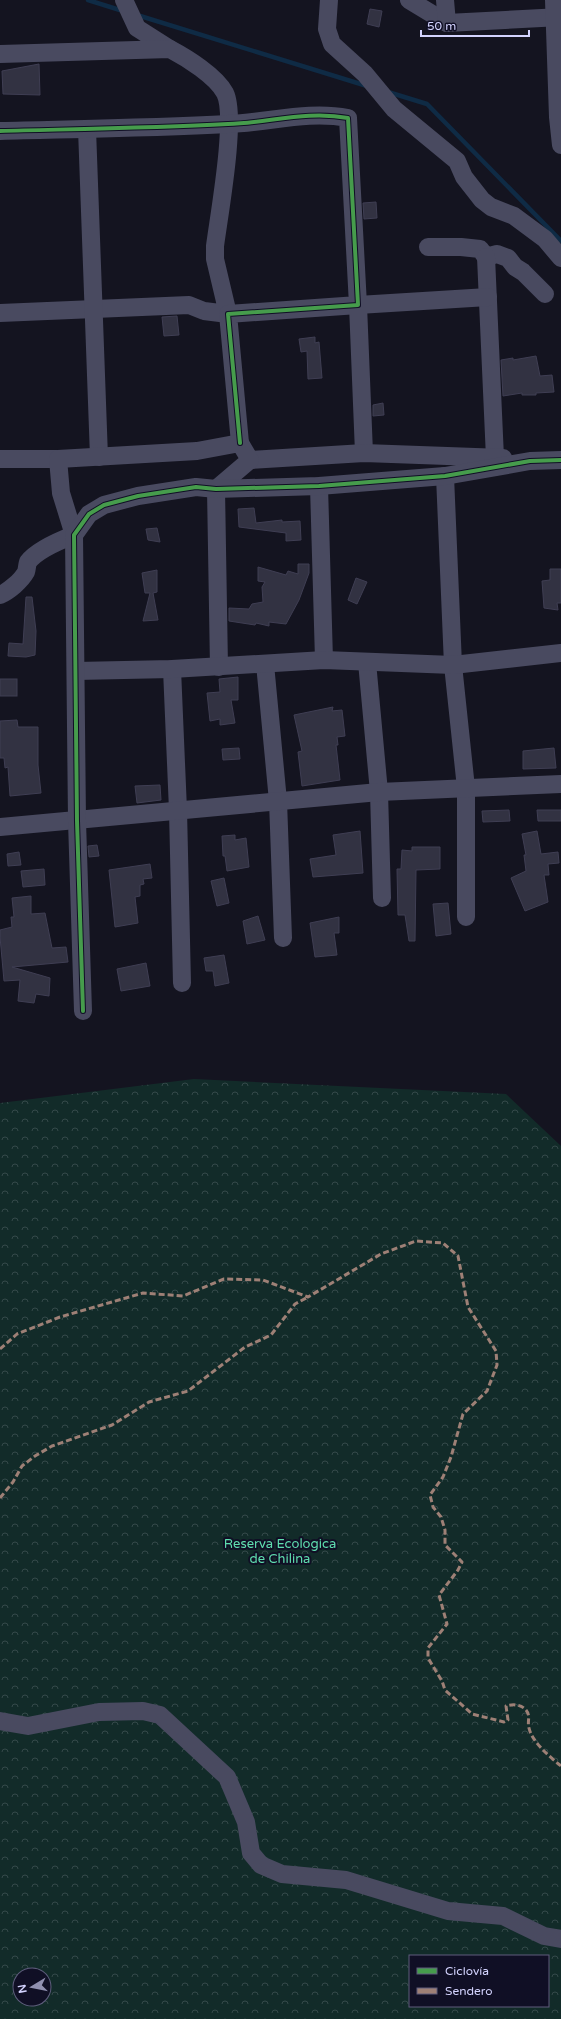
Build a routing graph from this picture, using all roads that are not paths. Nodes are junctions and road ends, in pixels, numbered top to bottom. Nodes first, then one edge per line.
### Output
1 (124, 0) edge
2 (329, 0) edge
3 (409, 0) edge
4 (445, 0) edge
5 (557, 11) edge
6 (446, 23) junction
7 (170, 49) junction
8 (0, 54) edge
9 (230, 124) junction
10 (88, 129) junction
11 (0, 131) edge
12 (561, 145) edge
13 (428, 247) dead end
14 (486, 257) junction
15 (561, 258) edge
16 (545, 294) dead end
17 (488, 297) junction
18 (358, 305) junction
19 (94, 310) junction
20 (0, 313) edge
21 (228, 314) junction
22 (240, 442) junction
23 (364, 453) junction
24 (99, 457) junction
25 (496, 458) junction
26 (0, 459) edge
27 (58, 459) junction
28 (250, 460) junction
29 (561, 460) edge
30 (530, 461) junction
31 (445, 476) junction
32 (319, 486) junction
33 (216, 490) junction
34 (74, 535) junction
35 (0, 595) edge
36 (561, 653) edge
37 (324, 660) junction
38 (367, 662) junction
39 (264, 664) junction
40 (453, 665) junction
41 (219, 667) junction
42 (172, 669) junction
43 (76, 671) junction
44 (561, 784) edge
45 (466, 788) junction
46 (379, 792) junction
47 (278, 801) junction
48 (178, 810) junction
49 (77, 821) junction
50 (0, 827) edge
51 (382, 898) dead end
52 (466, 917) dead end
53 (283, 938) dead end
54 (182, 983) dead end
55 (83, 1011) dead end
56 (0, 1721) edge
57 (561, 1939) edge

1 - 7 street
2 - 15 street
3 - 6 street
4 - 6 street
5 - 6 street
5 - 12 street
7 - 8 street
7 - 9 street
9 - 10 street
9 - 18 street
9 - 21 street
10 - 11 street
10 - 19 street
13 - 14 street
14 - 16 street
14 - 17 street
17 - 18 street
17 - 25 street
18 - 21 street
18 - 23 street
19 - 20 street
19 - 21 street
19 - 24 street
21 - 22 street
22 - 24 street
22 - 28 street
23 - 25 street
23 - 28 street
24 - 27 street
25 - 30 street
26 - 27 street
27 - 34 street
28 - 33 street
29 - 30 street
30 - 31 street
31 - 32 street
31 - 40 street
32 - 33 street
32 - 37 street
33 - 34 street
33 - 41 street
34 - 35 street
34 - 43 street
36 - 40 street
37 - 38 street
37 - 39 street
38 - 40 street
38 - 46 street
39 - 41 street
39 - 47 street
40 - 45 street
41 - 42 street
42 - 43 street
42 - 48 street
43 - 49 street
44 - 45 street
45 - 46 street
45 - 52 street
46 - 47 street
46 - 51 street
47 - 48 street
47 - 53 street
48 - 49 street
48 - 54 street
49 - 50 street
49 - 55 street
56 - 57 street

